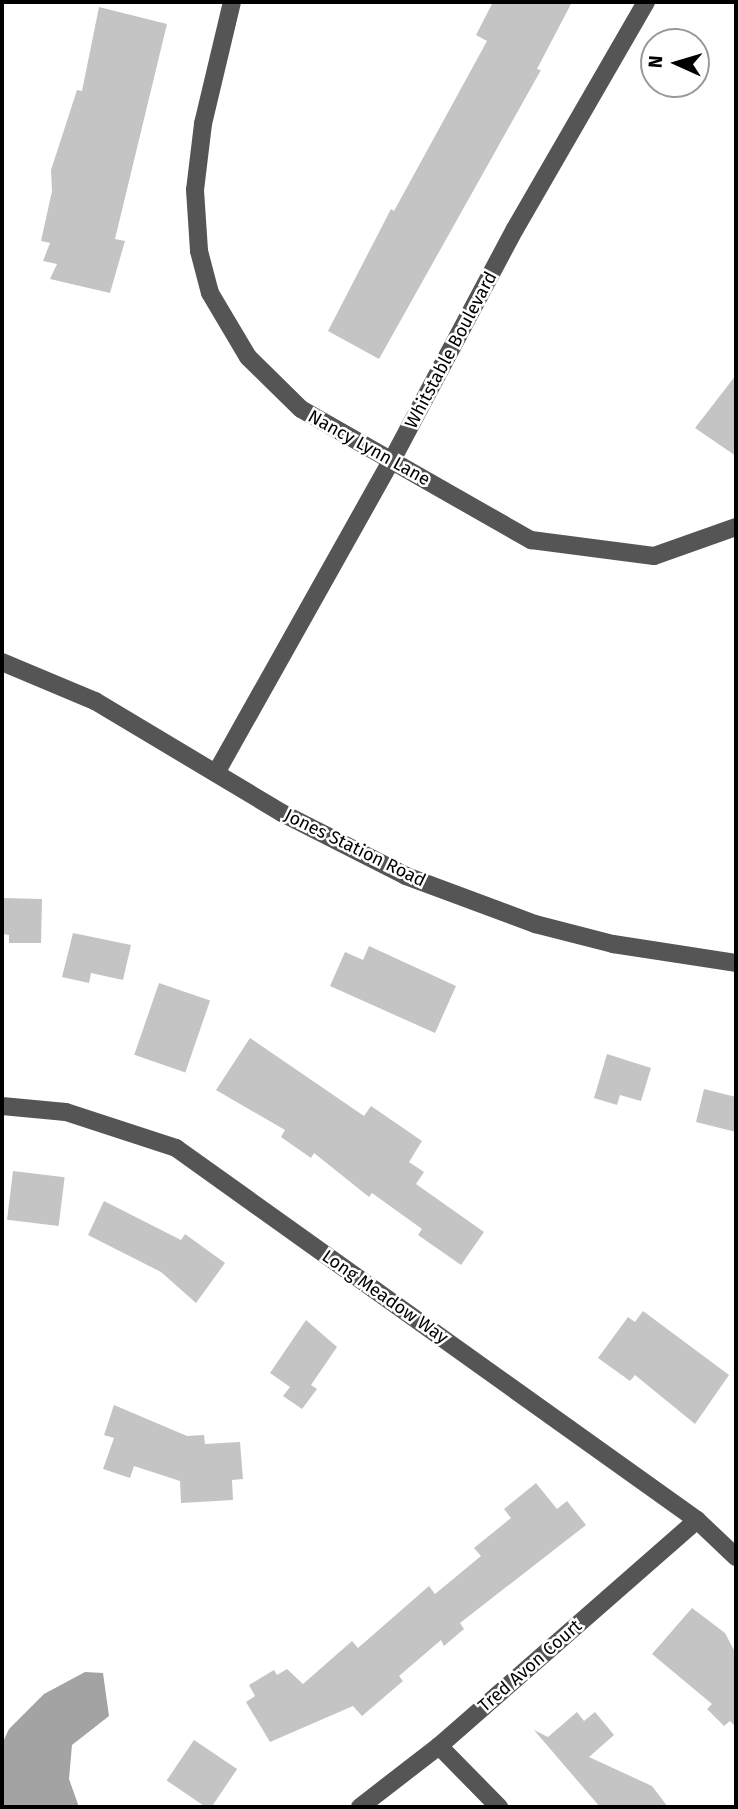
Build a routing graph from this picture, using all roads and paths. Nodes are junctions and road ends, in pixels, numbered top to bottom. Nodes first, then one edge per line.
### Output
1 (232, 2) edge
2 (646, 2) edge
3 (392, 460) junction
4 (736, 527) edge
5 (2, 662) edge
6 (216, 773) junction
7 (736, 962) edge
8 (2, 1106) edge
9 (697, 1520) junction
10 (736, 1556) edge
11 (439, 1746) junction
12 (360, 1807) edge
13 (499, 1807) edge

1 - 3 street, Nancy Lynn Lane
2 - 3 street, Whitstable Boulevard
3 - 4 street, Nancy Lynn Lane
3 - 6 street, Whitstable Boulevard
5 - 6 street, Jones Station Road
6 - 7 street, Jones Station Road
8 - 9 street, Long Meadow Way
9 - 10 street, Long Meadow Way
9 - 11 street, Tred Avon Court
11 - 12 street, Tred Avon Court
11 - 13 street

